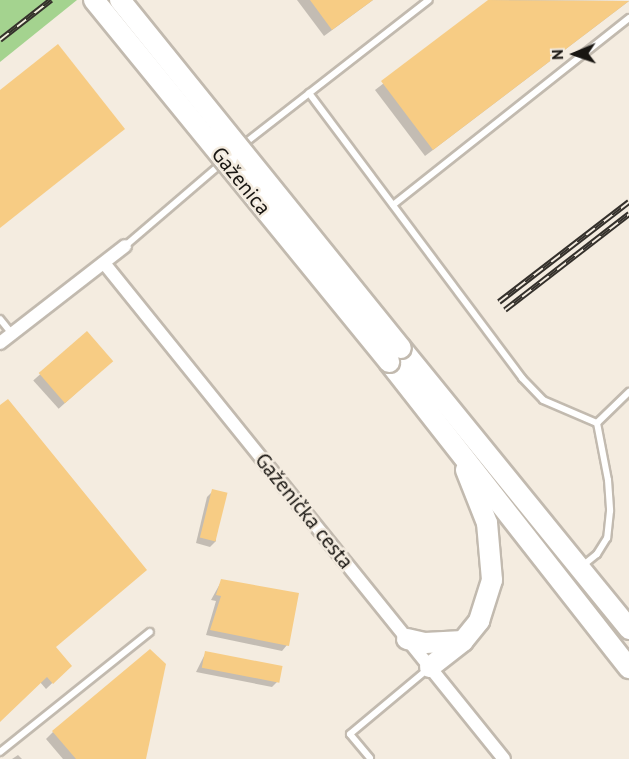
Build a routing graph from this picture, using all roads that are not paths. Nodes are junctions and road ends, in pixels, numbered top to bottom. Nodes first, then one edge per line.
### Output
1 (94, 0) edge
2 (120, 0) edge
3 (429, 0) edge
4 (629, 18) edge
5 (309, 93) junction
6 (393, 205) junction
7 (125, 246) joint
8 (104, 263) junction
9 (0, 319) edge
10 (12, 334) junction
11 (0, 343) edge
12 (395, 355) junction
13 (629, 392) edge
14 (597, 423) junction
15 (458, 449) junction
16 (579, 568) junction
17 (629, 628) edge
18 (150, 632) dead end
19 (407, 639) junction
20 (463, 640) junction
21 (430, 667) junction
22 (629, 668) edge
23 (0, 752) edge
24 (370, 758) edge
25 (504, 759) edge

1 - 12 highway, Gaženica, bridge
2 - 12 highway, Gaženica, bridge
3 - 5 lane
4 - 6 lane
5 - 6 lane
5 - 7 lane
6 - 14 lane
7 - 8 street
8 - 10 street
8 - 19 street, Gaženička cesta
9 - 10 lane
10 - 11 street
12 - 15 highway
12 - 16 highway
13 - 14 lane
14 - 16 lane
15 - 20 highway
15 - 22 highway
16 - 17 highway
18 - 23 lane
19 - 20 highway
19 - 21 street, Gaženička cesta
20 - 21 highway
21 - 24 lane
21 - 25 street, Gaženička cesta

